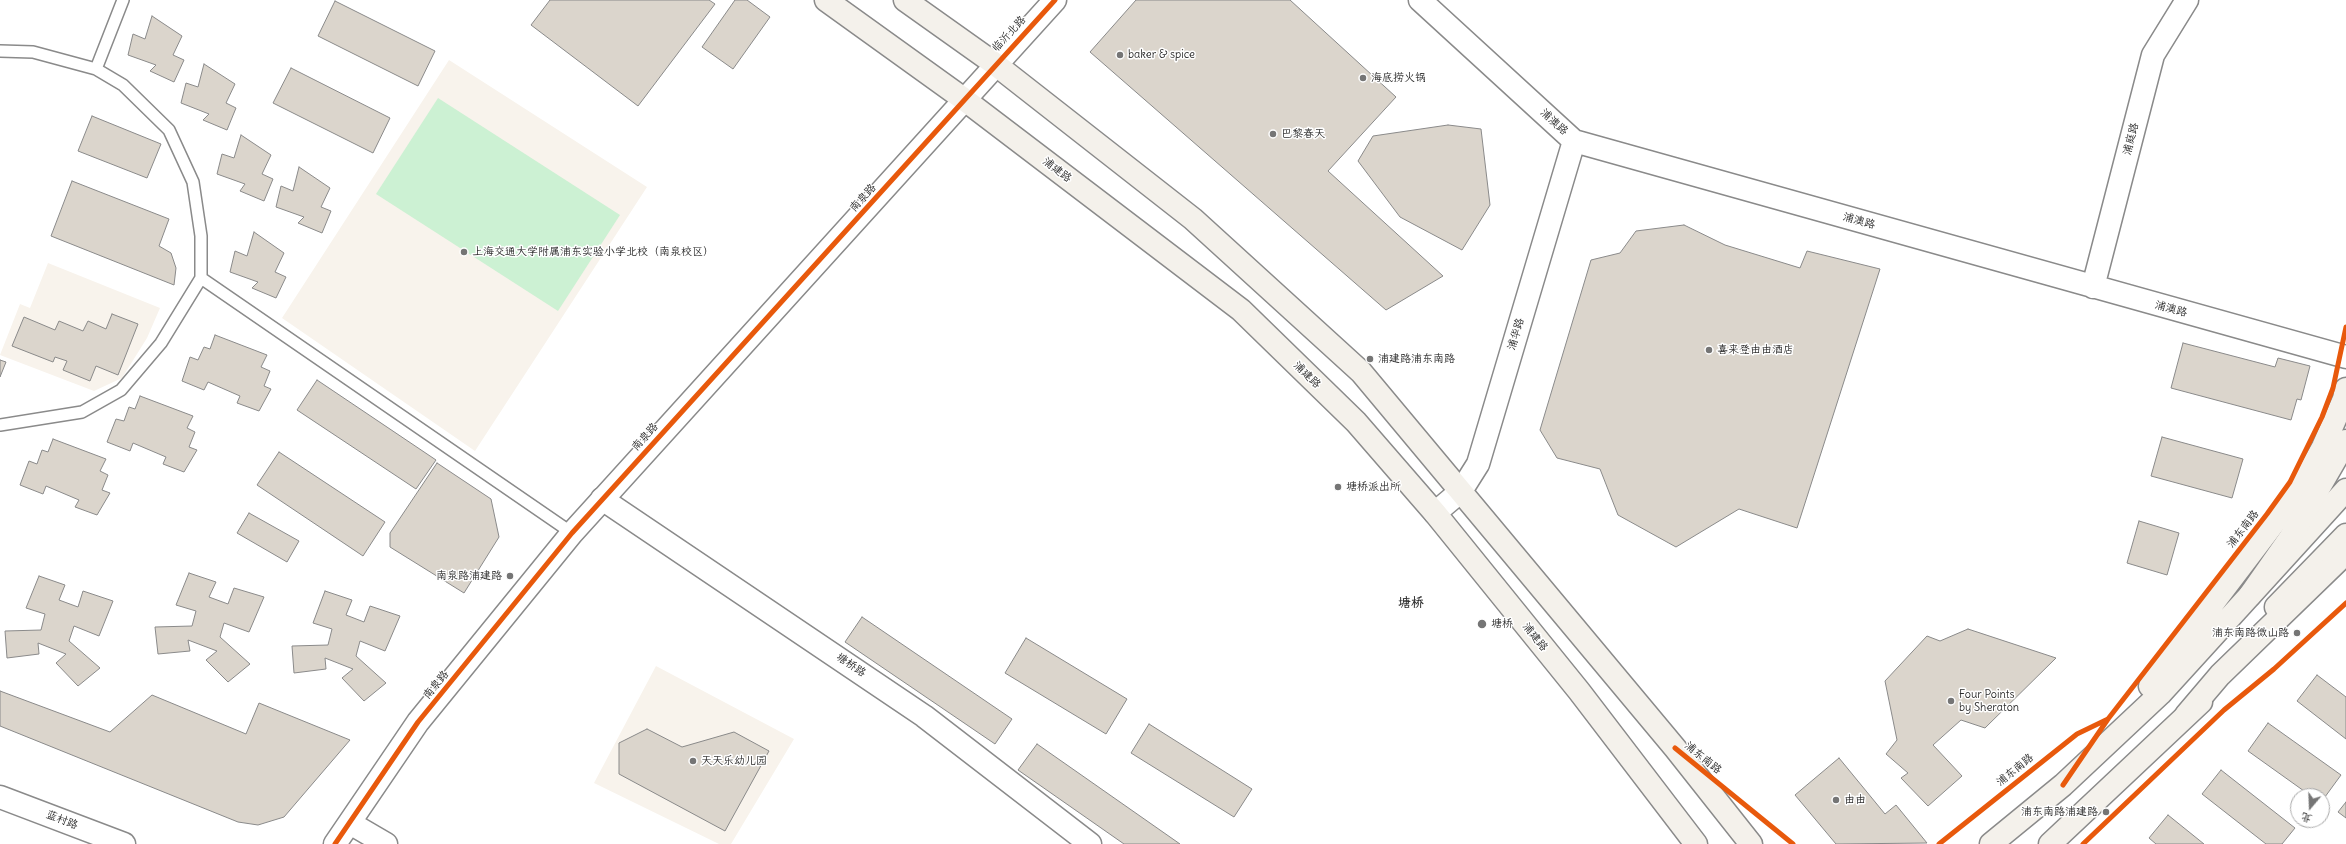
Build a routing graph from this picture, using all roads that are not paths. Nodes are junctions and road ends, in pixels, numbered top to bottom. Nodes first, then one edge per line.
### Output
1 (123, 0) edge
2 (826, 0) edge
3 (905, 0) edge
4 (1055, 0) edge
5 (1420, 0) edge
6 (2188, 0) edge
7 (0, 51) edge
8 (995, 64) junction
9 (96, 69) junction
10 (965, 100) junction
11 (1574, 141) junction
12 (201, 278) junction
13 (2093, 287) junction
14 (2346, 357) edge
15 (2346, 389) edge
16 (0, 425) edge
17 (2346, 441) edge
18 (2346, 490) edge
19 (1461, 491) junction
20 (602, 499) junction
21 (1435, 513) junction
22 (572, 533) junction
23 (2346, 535) edge
24 (2346, 554) edge
25 (2346, 569) edge
26 (2250, 595) junction
27 (2186, 715) junction
28 (2115, 736) junction
29 (0, 797) edge
30 (350, 823) junction
31 (1079, 840) edge
32 (124, 844) edge
33 (335, 844) edge
34 (386, 844) edge
35 (1696, 844) edge
36 (1751, 844) edge
37 (1991, 844) edge
38 (2050, 844) edge

1 - 9 lane
2 - 10 main road, 浦建路
3 - 8 main road
4 - 8 street, 临沂北路
5 - 11 street, 浦澳路
6 - 13 street, 浦庭路
7 - 9 lane
8 - 10 street, 南泉路
8 - 19 main road
9 - 12 lane
10 - 20 street, 南泉路
10 - 21 main road, 浦建路
11 - 13 street, 浦澳路
11 - 19 street, 浦华路
12 - 16 lane
12 - 22 lane
13 - 14 street, 浦澳路
15 - 28 main road, 浦东南路
17 - 26 main road
18 - 26 main road, 浦东南路
19 - 21 street, 浦华路
19 - 36 main road
20 - 22 street, 南泉路
20 - 31 street, 塘桥路
21 - 35 main road, 浦建路
22 - 30 street, 南泉路
23 - 27 main road
24 - 27 main road
25 - 27 main road
26 - 28 main road, 浦东南路
27 - 38 main road
28 - 37 main road, 浦东南路
29 - 32 street, 蓝村路
30 - 33 street, 南泉路
30 - 34 street

